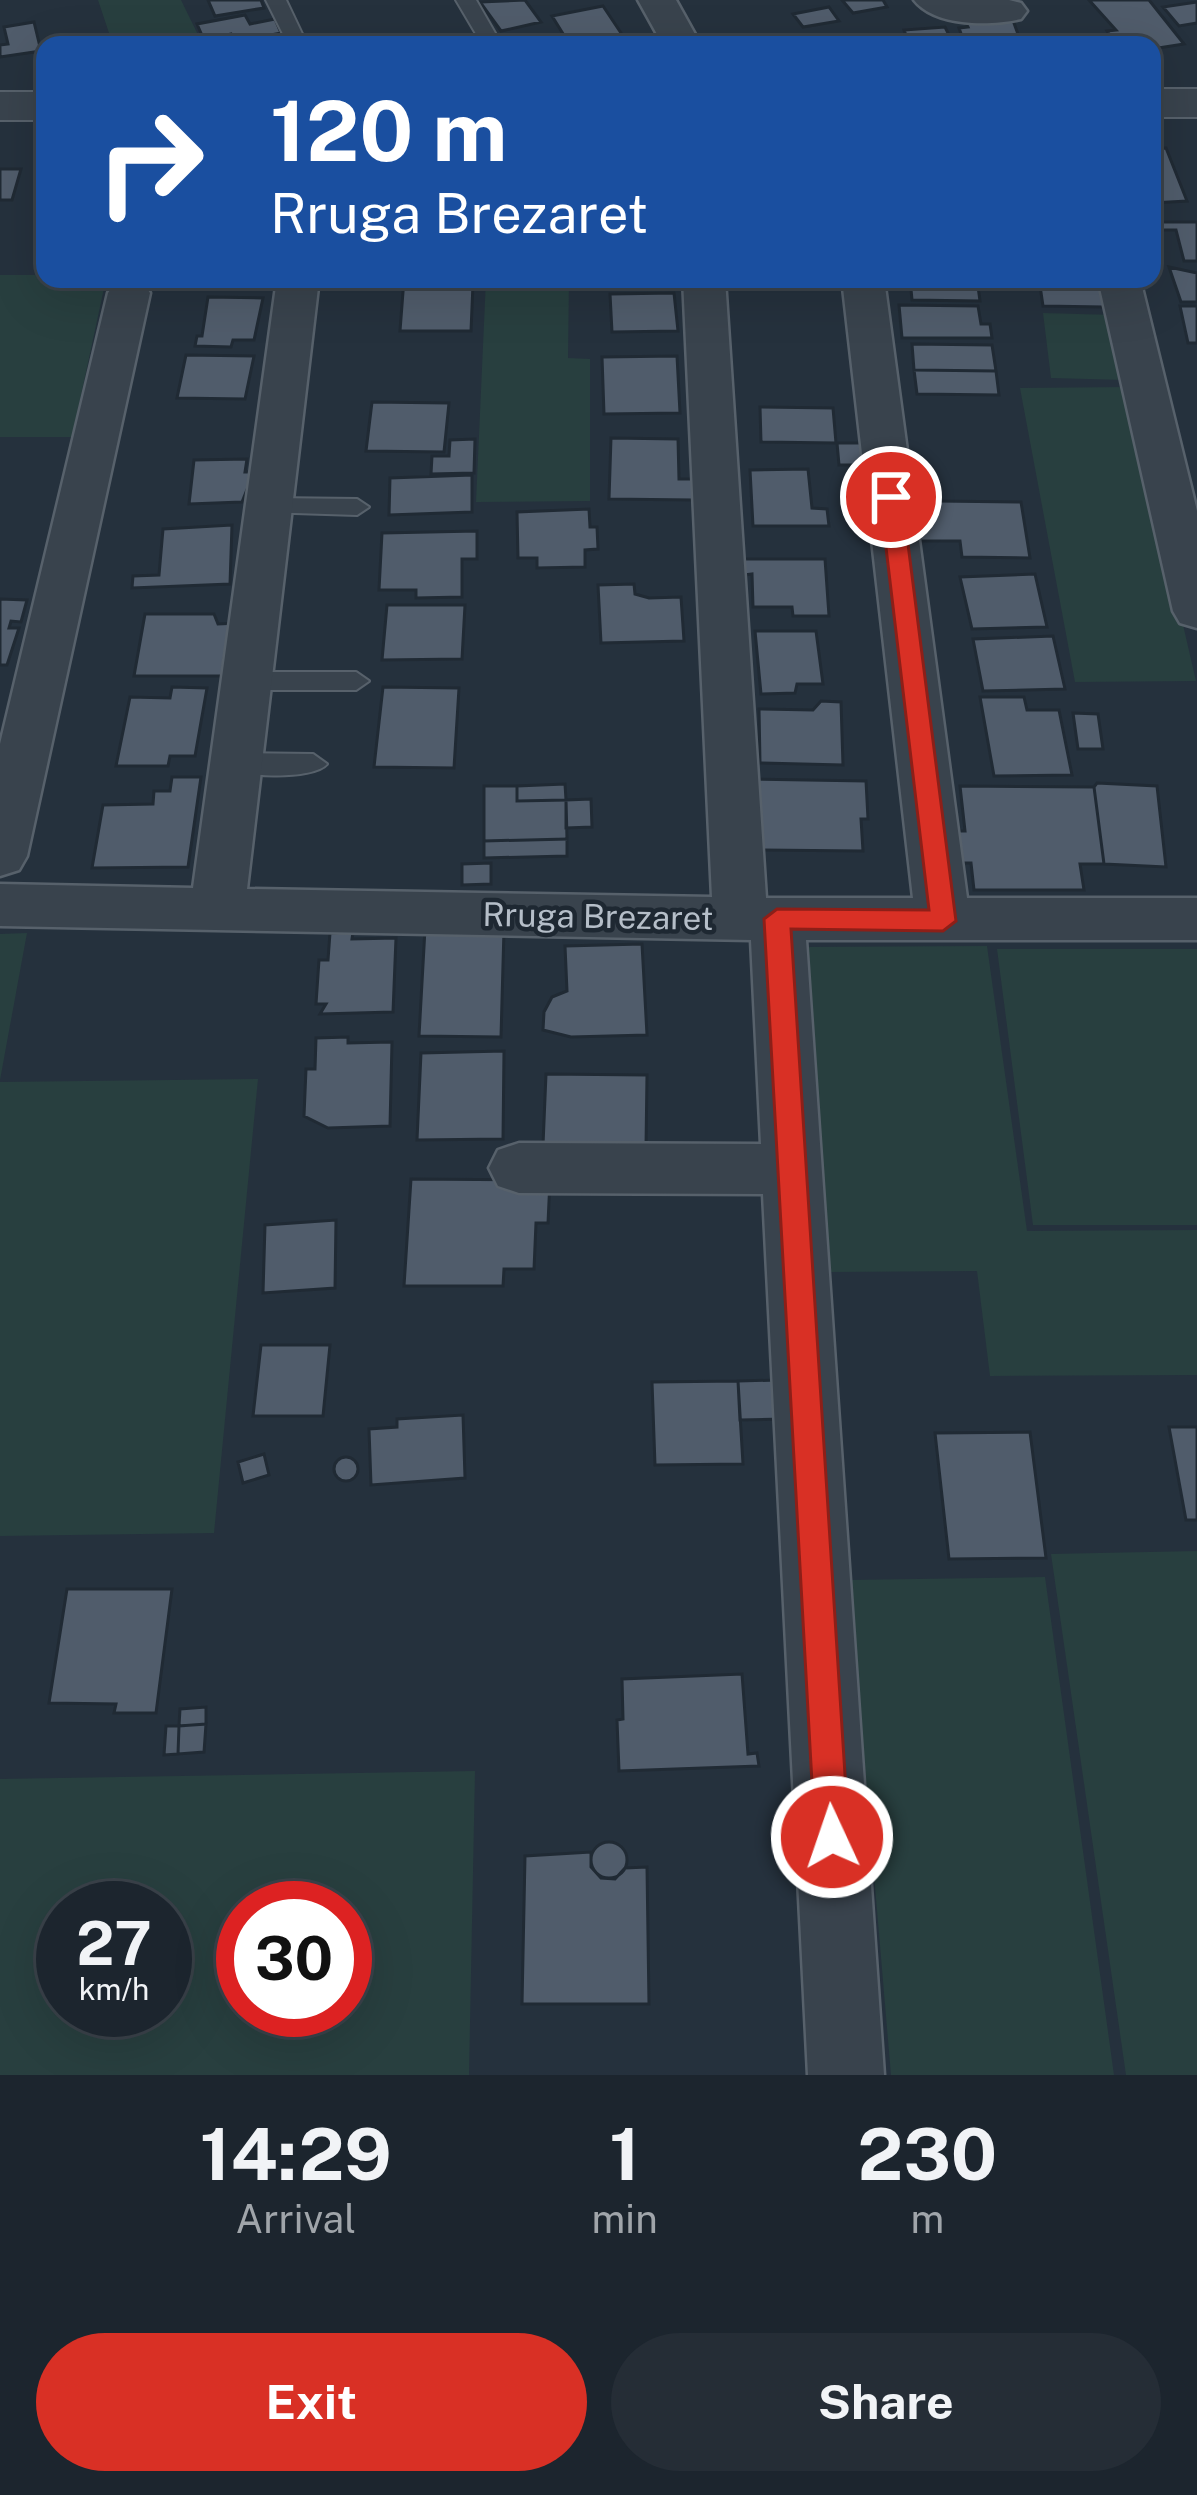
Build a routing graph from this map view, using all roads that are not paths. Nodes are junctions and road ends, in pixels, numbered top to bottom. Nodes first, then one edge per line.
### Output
1 (276, 0) edge
2 (466, 0) edge
3 (657, 0) edge
4 (933, 0) edge
5 (1008, 11) dead end
6 (293, 36) edge
7 (487, 36) edge
8 (677, 36) edge
9 (1161, 103) edge
10 (1197, 103) edge
11 (0, 106) edge
12 (36, 106) edge
13 (297, 288) edge
14 (705, 288) edge
15 (863, 288) edge
16 (1121, 288) edge
17 (129, 292) dead end
18 (272, 506) junction
19 (357, 507) dead end
20 (1197, 611) edge
21 (248, 681) junction
22 (356, 681) dead end
23 (236, 763) junction
24 (314, 764) dead end
25 (0, 856) edge
26 (0, 905) edge
27 (217, 908) junction
28 (759, 919) junction
29 (1197, 919) edge
30 (943, 921) junction
31 (519, 1168) dead end
32 (793, 1169) junction
33 (846, 2075) edge

1 - 6 lane
2 - 7 lane
3 - 8 street
4 - 5 street
9 - 10 street
11 - 12 street
13 - 18 street
14 - 28 street
15 - 30 street
16 - 20 street
17 - 25 street
18 - 19 lane
18 - 21 street
21 - 22 lane
21 - 23 street
23 - 24 lane
23 - 27 street
26 - 27 street, Rruga Brezaret
27 - 28 street, Rruga Brezaret
28 - 30 street, Rruga Brezaret
28 - 32 street
29 - 30 street, Rruga Brezaret
31 - 32 street
32 - 33 street

